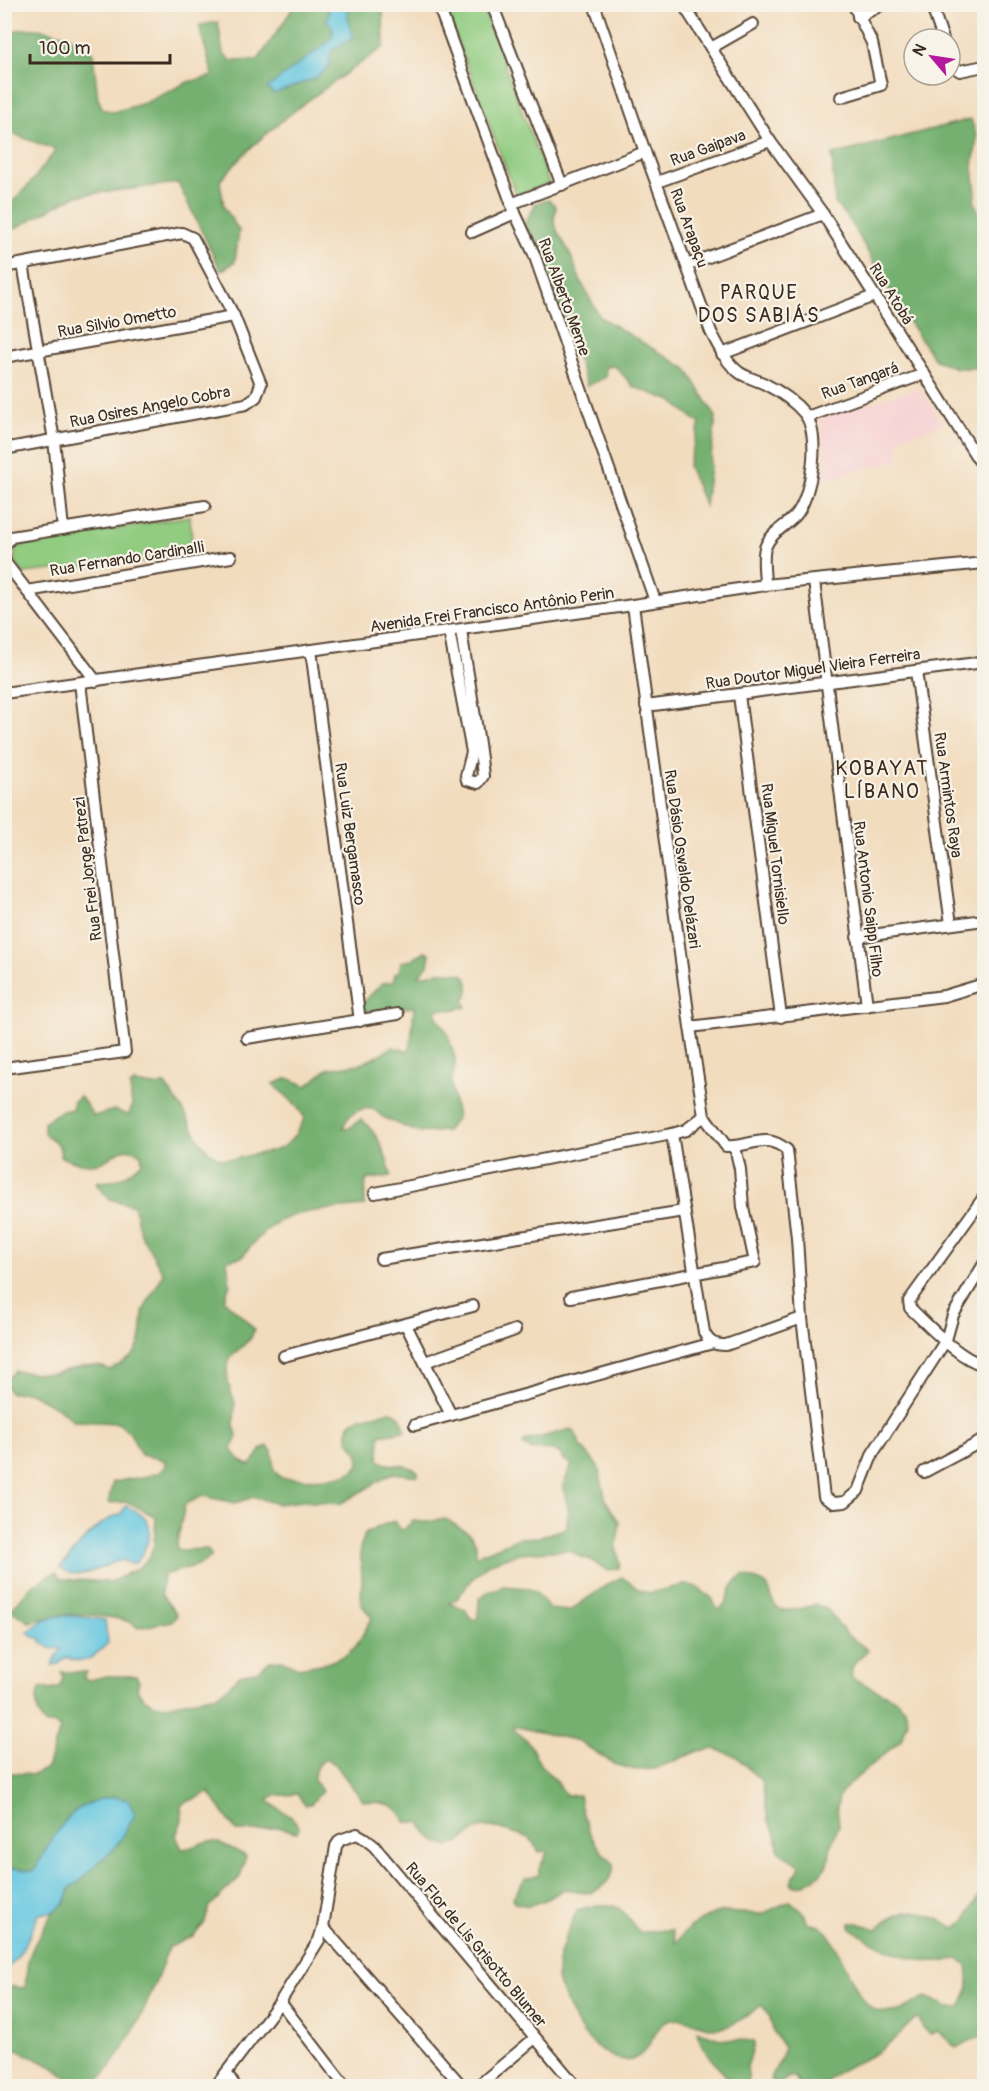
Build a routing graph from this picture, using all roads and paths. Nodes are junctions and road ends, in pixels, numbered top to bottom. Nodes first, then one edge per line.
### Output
1 (438, 4) edge
2 (492, 4) edge
3 (594, 4) edge
4 (683, 4) edge
5 (853, 4) edge
6 (883, 4) edge
7 (931, 4) edge
8 (858, 17) junction
9 (753, 24) dead end
10 (939, 27) edge
11 (711, 48) junction
12 (984, 66) edge
13 (962, 71) edge
14 (841, 97) dead end
15 (770, 141) junction
16 (645, 152) junction
17 (657, 182) junction
18 (562, 185) junction
19 (513, 208) junction
20 (823, 214) junction
21 (472, 232) dead end
22 (23, 264) junction
23 (687, 265) junction
24 (4, 267) edge
25 (874, 296) junction
26 (234, 316) junction
27 (38, 351) junction
28 (722, 354) junction
29 (4, 357) edge
30 (924, 374) junction
31 (807, 417) junction
32 (54, 440) junction
33 (4, 449) edge
34 (984, 464) edge
35 (205, 506) dead end
36 (63, 529) junction
37 (4, 547) edge
38 (4, 555) edge
39 (231, 557) dead end
40 (984, 563) edge
41 (814, 581) junction
42 (765, 585) junction
43 (27, 591) junction
44 (655, 602) junction
45 (633, 605) junction
46 (461, 630) junction
47 (449, 631) junction
48 (311, 650) junction
49 (984, 662) edge
50 (916, 670) junction
51 (96, 681) junction
52 (80, 683) junction
53 (827, 683) junction
54 (4, 693) edge
55 (739, 695) junction
56 (646, 706) junction
57 (984, 920) edge
58 (951, 924) junction
59 (857, 937) junction
60 (984, 984) edge
61 (867, 1006) junction
62 (398, 1014) dead end
63 (781, 1017) junction
64 (360, 1021) junction
65 (690, 1027) junction
66 (246, 1038) dead end
67 (4, 1068) edge
68 (705, 1116) junction
69 (672, 1134) junction
70 (735, 1147) junction
71 (375, 1194) dead end
72 (984, 1197) edge
73 (684, 1212) junction
74 (381, 1259) dead end
75 (984, 1264) edge
76 (694, 1274) junction
77 (571, 1297) dead end
78 (473, 1306) dead end
79 (802, 1318) junction
80 (406, 1325) junction
81 (515, 1330) dead end
82 (946, 1340) junction
83 (713, 1343) junction
84 (284, 1356) dead end
85 (425, 1362) junction
86 (984, 1365) edge
87 (451, 1415) junction
88 (415, 1425) dead end
89 (984, 1440) edge
90 (924, 1472) dead end
91 (323, 1927) junction
92 (280, 2002) junction
93 (535, 2038) junction
94 (227, 2074) junction
95 (216, 2086) edge
96 (235, 2086) edge
97 (345, 2086) edge
98 (462, 2086) edge
99 (478, 2086) edge
100 (576, 2086) edge

1 - 19 street, Rua Alberto Meme
2 - 18 street
3 - 16 street, Rua Arapaçu
4 - 11 street, Rua Atobá
5 - 8 street
6 - 8 street
7 - 10 street
8 - 14 street
9 - 11 street
11 - 15 street, Rua Atobá
12 - 13 street
15 - 17 street, Rua Gaipava
15 - 20 street, Rua Atobá
16 - 17 street, Rua Arapaçu
16 - 18 street
17 - 23 street, Rua Arapaçu
18 - 19 street
19 - 21 street
19 - 44 street, Rua Alberto Meme
20 - 23 street
20 - 25 street, Rua Atobá
22 - 24 street
22 - 26 street, Rua Osires Angelo Cobra
22 - 27 street
23 - 28 street, Rua Arapaçu
25 - 28 street
25 - 30 street, Rua Atobá
26 - 27 street, Rua Silvio Ometto
26 - 32 street, Rua Osires Angelo Cobra
27 - 29 street, Rua Silvio Ometto
27 - 32 street
28 - 31 street, Rua Arapaçu
30 - 31 street, Rua Tangará
30 - 34 street, Rua Atobá
31 - 42 street
32 - 33 street, Rua Osires Angelo Cobra
32 - 36 street
35 - 36 street
36 - 37 street
38 - 43 street
39 - 43 street, Rua Fernando Cardinalli
40 - 41 street, Avenida Frei Francisco Antônio Perin
41 - 42 street, Avenida Frei Francisco Antônio Perin
41 - 53 street, Rua Antonio Saipp Filho
42 - 44 street, Avenida Frei Francisco Antônio Perin
43 - 51 street
44 - 45 street, Avenida Frei Francisco Antônio Perin
45 - 46 street, Avenida Frei Francisco Antônio Perin
45 - 56 street, Rua Dásio Oswaldo Delázari
46 - 47 street, Avenida Frei Francisco Antônio Perin
46 - 47 street
47 - 48 street, Avenida Frei Francisco Antônio Perin
48 - 51 street, Avenida Frei Francisco Antônio Perin
48 - 64 street, Rua Luiz Bergamasco
49 - 50 street, Rua Doutor Miguel Vieira Ferreira
50 - 53 street, Rua Doutor Miguel Vieira Ferreira
50 - 58 street, Rua Armintos Raya
51 - 52 street, Avenida Frei Francisco Antônio Perin
52 - 54 street, Avenida Frei Francisco Antônio Perin
52 - 67 street, Rua Frei Jorge Patrezi
53 - 55 street, Rua Doutor Miguel Vieira Ferreira
53 - 59 street, Rua Antonio Saipp Filho
55 - 56 street, Rua Doutor Miguel Vieira Ferreira
55 - 63 street, Rua Miguel Tornisiello
56 - 65 street, Rua Dásio Oswaldo Delázari
57 - 58 street
58 - 59 street
59 - 61 street, Rua Antonio Saipp Filho
60 - 61 street
61 - 63 street
62 - 64 street
63 - 65 street
64 - 66 street
65 - 68 street, Rua Dásio Oswaldo Delázari
68 - 69 street
68 - 70 street
69 - 71 street
69 - 73 street
70 - 76 street
70 - 79 street
72 - 82 street
73 - 74 street
73 - 76 street
75 - 82 street
76 - 77 street
76 - 83 street
78 - 80 street
79 - 82 street
79 - 83 street
80 - 84 street
80 - 85 street
81 - 85 street
82 - 86 street
83 - 87 street
85 - 87 street
87 - 88 street
89 - 90 street
91 - 92 street
91 - 93 street, Rua Flor de Lis Grisotto Blumer
91 - 98 street
92 - 94 street
92 - 97 street
93 - 99 street
93 - 100 street, Rua Flor de Lis Grisotto Blumer
94 - 95 street
94 - 96 street

